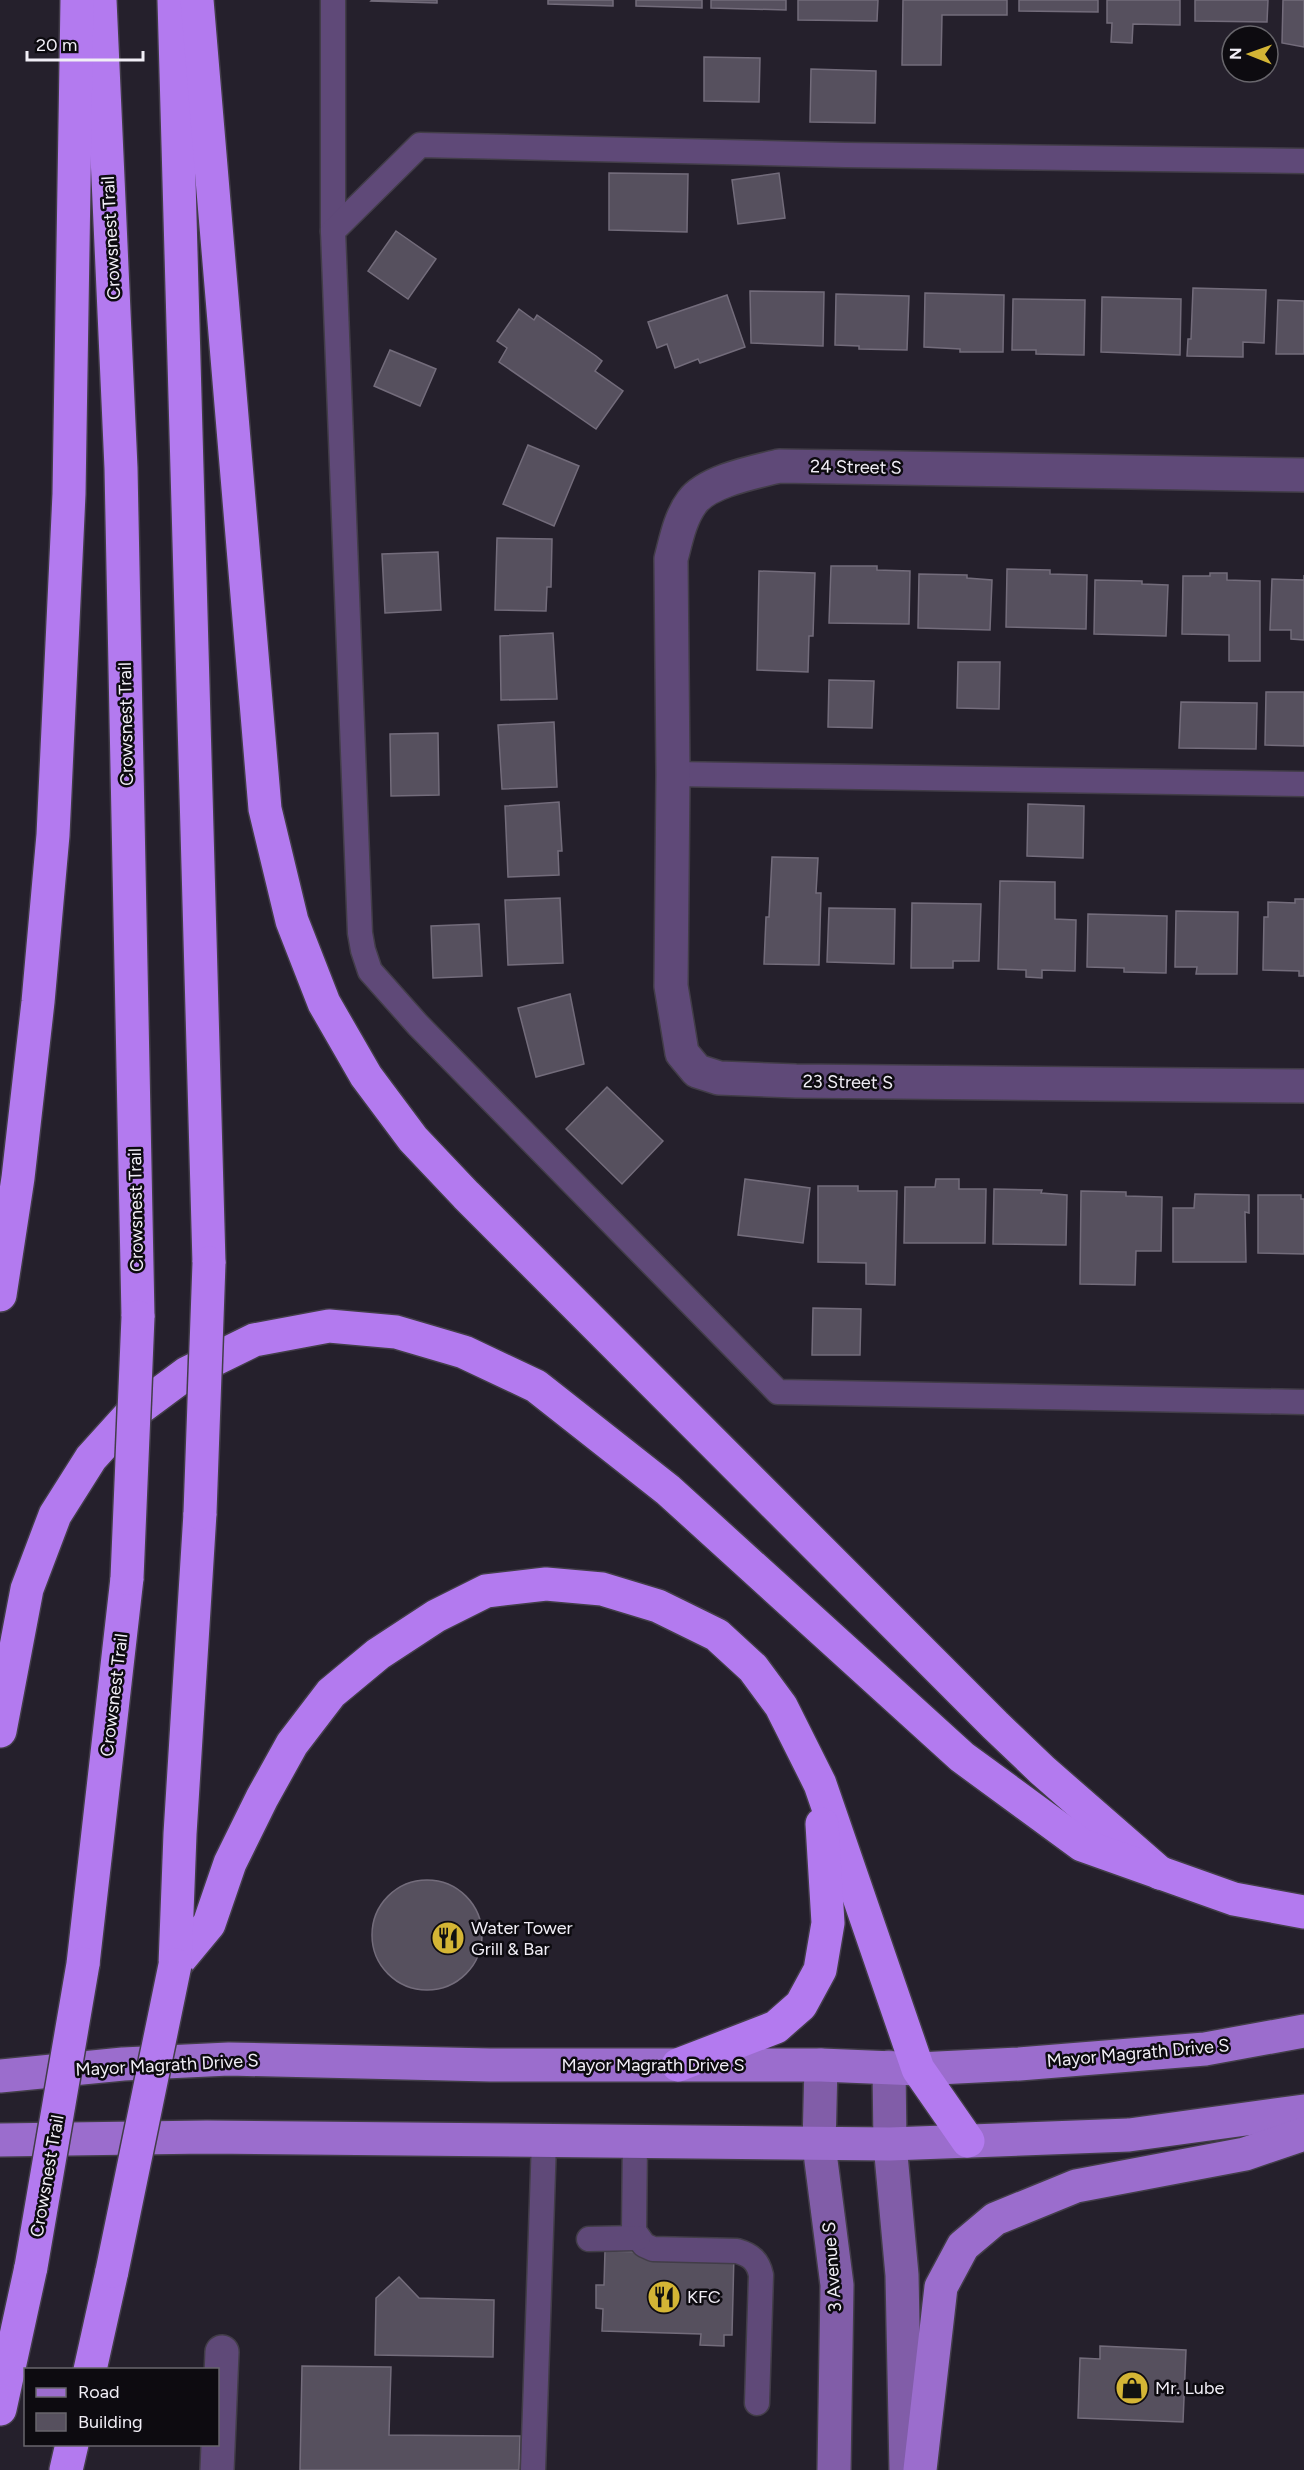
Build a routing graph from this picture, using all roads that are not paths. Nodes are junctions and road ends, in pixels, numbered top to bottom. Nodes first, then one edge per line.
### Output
1 (77, 0) edge
2 (100, 0) edge
3 (174, 0) edge
4 (197, 0) edge
5 (333, 0) edge
6 (1304, 161) edge
7 (333, 231) junction
8 (1304, 476) edge
9 (673, 774) junction
10 (1304, 784) edge
11 (1304, 1086) edge
12 (0, 1295) edge
13 (1304, 1402) edge
14 (0, 1731) edge
15 (820, 1784) junction
16 (1160, 1873) junction
17 (1304, 1912) edge
18 (175, 1965) junction
19 (1304, 2031) edge
20 (678, 2065) junction
21 (821, 2065) junction
22 (903, 2068) junction
23 (0, 2076) edge
24 (1304, 2111) edge
25 (1304, 2134) edge
26 (0, 2140) edge
27 (544, 2141) junction
28 (635, 2141) junction
29 (968, 2141) junction
30 (890, 2144) junction
31 (819, 2145) junction
32 (638, 2238) junction
33 (589, 2240) dead end
34 (222, 2352) dead end
35 (92, 2368) edge
36 (757, 2403) dead end
37 (0, 2409) edge
38 (219, 2423) edge
39 (72, 2446) edge
40 (84, 2446) edge
41 (218, 2446) edge
42 (66, 2470) edge
43 (80, 2470) edge
44 (217, 2470) edge
45 (533, 2470) edge
46 (834, 2470) edge
47 (906, 2470) edge
48 (921, 2470) edge

1 - 12 highway
2 - 37 highway, Crowsnest Trail, bridge
3 - 18 highway, bridge
4 - 16 highway
5 - 7 lane
6 - 7 lane
7 - 13 lane
8 - 9 street, 24 Street S
9 - 10 lane
9 - 11 street, 23 Street S
14 - 16 highway
15 - 18 highway
15 - 20 highway
15 - 22 highway
16 - 17 highway
18 - 35 highway, bridge
19 - 22 main road, Mayor Magrath Drive S
20 - 21 main road, Mayor Magrath Drive S
20 - 23 main road, Mayor Magrath Drive S
21 - 22 main road, Mayor Magrath Drive S
21 - 31 main road, 3 Avenue S
22 - 29 highway
22 - 30 main road
24 - 29 main road
25 - 48 main road
26 - 27 main road
27 - 28 main road
27 - 45 lane
28 - 31 main road
28 - 32 lane
29 - 30 main road
30 - 31 main road
30 - 47 main road
31 - 46 main road, 3 Avenue S
32 - 33 lane
32 - 36 lane
34 - 38 street
39 - 42 highway
40 - 43 highway
41 - 44 street

